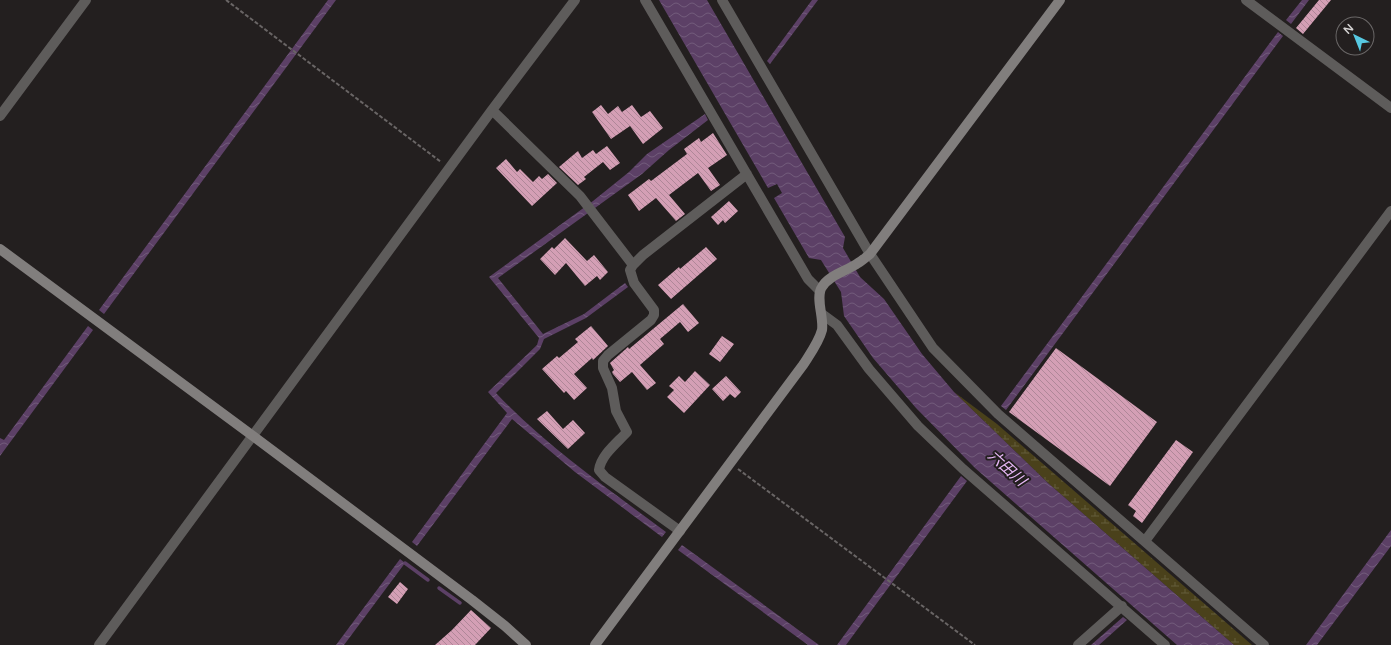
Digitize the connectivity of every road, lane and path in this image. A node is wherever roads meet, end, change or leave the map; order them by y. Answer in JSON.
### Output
{"nodes":[{"id":1,"x":86,"y":0,"type":"edge"},
{"id":2,"x":226,"y":0,"type":"edge"},
{"id":3,"x":575,"y":0,"type":"edge"},
{"id":4,"x":646,"y":0,"type":"edge"},
{"id":5,"x":722,"y":0,"type":"edge"},
{"id":6,"x":1060,"y":0,"type":"edge"},
{"id":7,"x":1246,"y":0,"type":"edge"},
{"id":8,"x":1391,"y":108,"type":"edge"},
{"id":9,"x":492,"y":110,"type":"junction"},
{"id":10,"x":0,"y":116,"type":"edge"},
{"id":11,"x":450,"y":168,"type":"junction"},
{"id":12,"x":748,"y":174,"type":"junction"},
{"id":13,"x":1391,"y":211,"type":"edge"},
{"id":14,"x":0,"y":249,"type":"edge"},
{"id":15,"x":870,"y":254,"type":"junction"},
{"id":16,"x":633,"y":265,"type":"junction"},
{"id":17,"x":820,"y":291,"type":"junction"},
{"id":18,"x":822,"y":314,"type":"junction"},
{"id":19,"x":254,"y":436,"type":"junction"},
{"id":20,"x":730,"y":463,"type":"junction"},
{"id":21,"x":680,"y":531,"type":"junction"},
{"id":22,"x":1145,"y":541,"type":"junction"},
{"id":23,"x":1122,"y":606,"type":"junction"},
{"id":24,"x":99,"y":645,"type":"edge"},
{"id":25,"x":526,"y":645,"type":"edge"},
{"id":26,"x":594,"y":645,"type":"edge"},
{"id":27,"x":975,"y":645,"type":"edge"},
{"id":28,"x":1078,"y":645,"type":"edge"},
{"id":29,"x":1165,"y":645,"type":"edge"},
{"id":30,"x":1264,"y":645,"type":"edge"}],
"edges":[{"from":1,"to":10,"type":"street"},
{"from":2,"to":11,"type":"path"},
{"from":3,"to":9,"type":"street"},
{"from":4,"to":12,"type":"street"},
{"from":5,"to":15,"type":"street"},
{"from":6,"to":15,"type":"street"},
{"from":7,"to":8,"type":"street"},
{"from":9,"to":11,"type":"street"},
{"from":9,"to":16,"type":"street"},
{"from":11,"to":19,"type":"street"},
{"from":12,"to":16,"type":"street"},
{"from":12,"to":17,"type":"street"},
{"from":13,"to":22,"type":"street"},
{"from":14,"to":19,"type":"street"},
{"from":15,"to":17,"type":"street"},
{"from":15,"to":22,"type":"street"},
{"from":16,"to":21,"type":"street"},
{"from":17,"to":18,"type":"street"},
{"from":18,"to":20,"type":"street"},
{"from":18,"to":23,"type":"street"},
{"from":19,"to":24,"type":"street"},
{"from":19,"to":25,"type":"street"},
{"from":20,"to":21,"type":"street"},
{"from":20,"to":27,"type":"path"},
{"from":21,"to":26,"type":"street"},
{"from":22,"to":30,"type":"street"},
{"from":23,"to":28,"type":"street"},
{"from":23,"to":29,"type":"street"}]}
